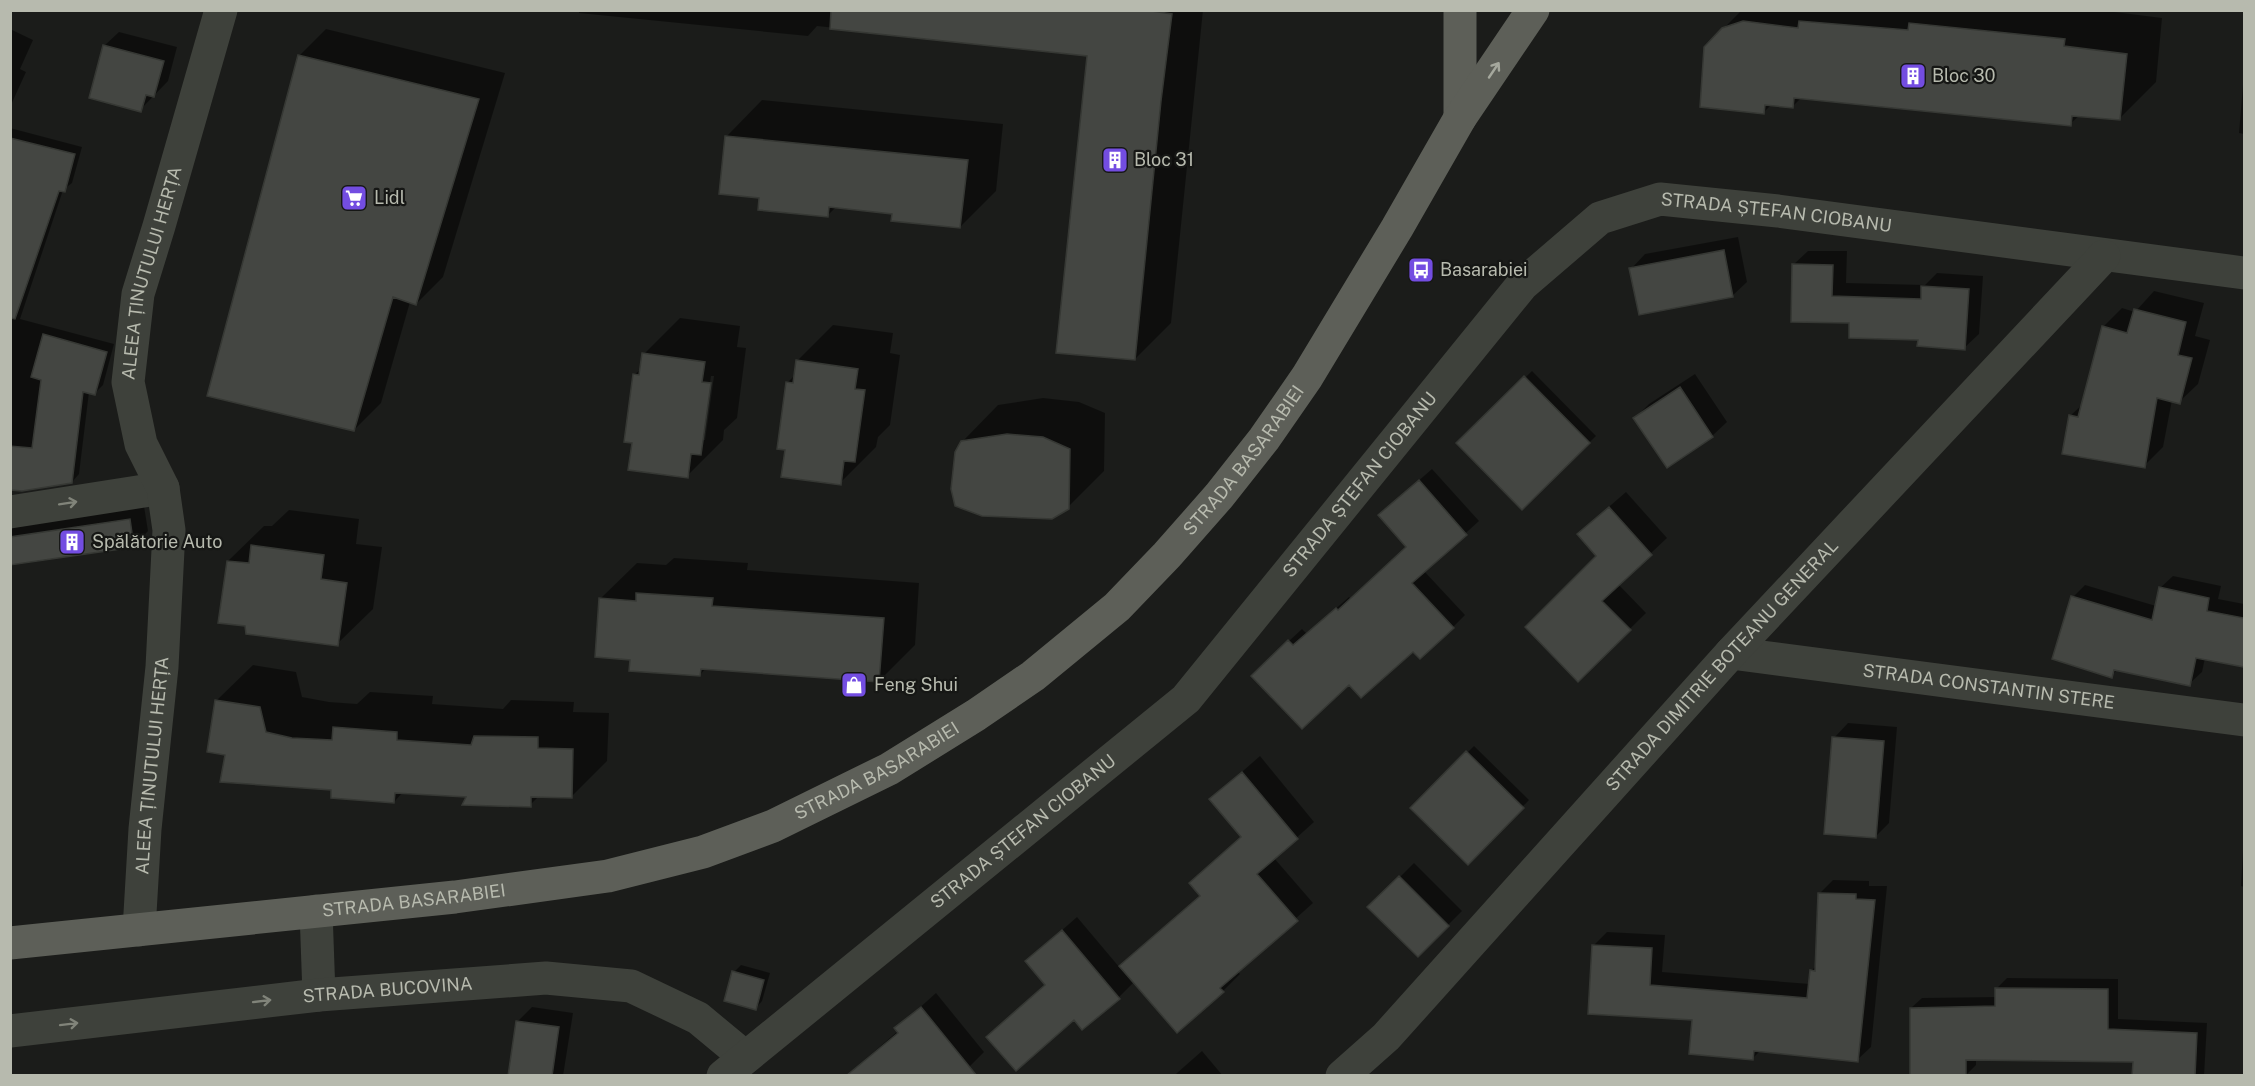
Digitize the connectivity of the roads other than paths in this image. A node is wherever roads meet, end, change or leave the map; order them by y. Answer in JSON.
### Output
{"nodes":[{"id":1,"x":221,"y":10,"type":"edge"},
{"id":2,"x":1460,"y":10,"type":"edge"},
{"id":3,"x":1533,"y":10,"type":"edge"},
{"id":4,"x":1460,"y":118,"type":"junction"},
{"id":5,"x":2104,"y":256,"type":"junction"},
{"id":6,"x":2244,"y":273,"type":"edge"},
{"id":7,"x":163,"y":488,"type":"junction"},
{"id":8,"x":10,"y":512,"type":"edge"},
{"id":9,"x":1731,"y":653,"type":"junction"},
{"id":10,"x":2244,"y":720,"type":"edge"},
{"id":11,"x":316,"y":911,"type":"junction"},
{"id":12,"x":139,"y":930,"type":"junction"},
{"id":13,"x":10,"y":943,"type":"edge"},
{"id":14,"x":319,"y":995,"type":"junction"},
{"id":15,"x":10,"y":1031,"type":"edge"},
{"id":16,"x":734,"y":1066,"type":"edge"},
{"id":17,"x":1341,"y":1076,"type":"edge"}],
"edges":[{"from":1,"to":7,"type":"street","name":"ALEEA ȚINUTULUI HERȚA"},
{"from":2,"to":4,"type":"main road","name":"STRADA BASARABIEI"},
{"from":4,"to":3,"type":"main road","name":"STRADA BASARABIEI","one_way":true},
{"from":4,"to":11,"type":"main road","name":"STRADA BASARABIEI"},
{"from":5,"to":6,"type":"street","name":"STRADA ȘTEFAN CIOBANU"},
{"from":5,"to":9,"type":"street","name":"STRADA DIMITRIE BOTEANU GENERAL"},
{"from":5,"to":16,"type":"street","name":"STRADA ȘTEFAN CIOBANU"},
{"from":8,"to":7,"type":"street","one_way":true},
{"from":7,"to":12,"type":"street","name":"ALEEA ȚINUTULUI HERȚA"},
{"from":9,"to":10,"type":"street","name":"STRADA CONSTANTIN STERE"},
{"from":9,"to":17,"type":"street","name":"STRADA DIMITRIE BOTEANU GENERAL"},
{"from":11,"to":12,"type":"main road","name":"STRADA BASARABIEI"},
{"from":11,"to":14,"type":"street"},
{"from":12,"to":13,"type":"main road","name":"STRADA BASARABIEI"},
{"from":15,"to":14,"type":"street","name":"STRADA BUCOVINA","one_way":true},
{"from":14,"to":16,"type":"street","name":"STRADA BUCOVINA"}]}
